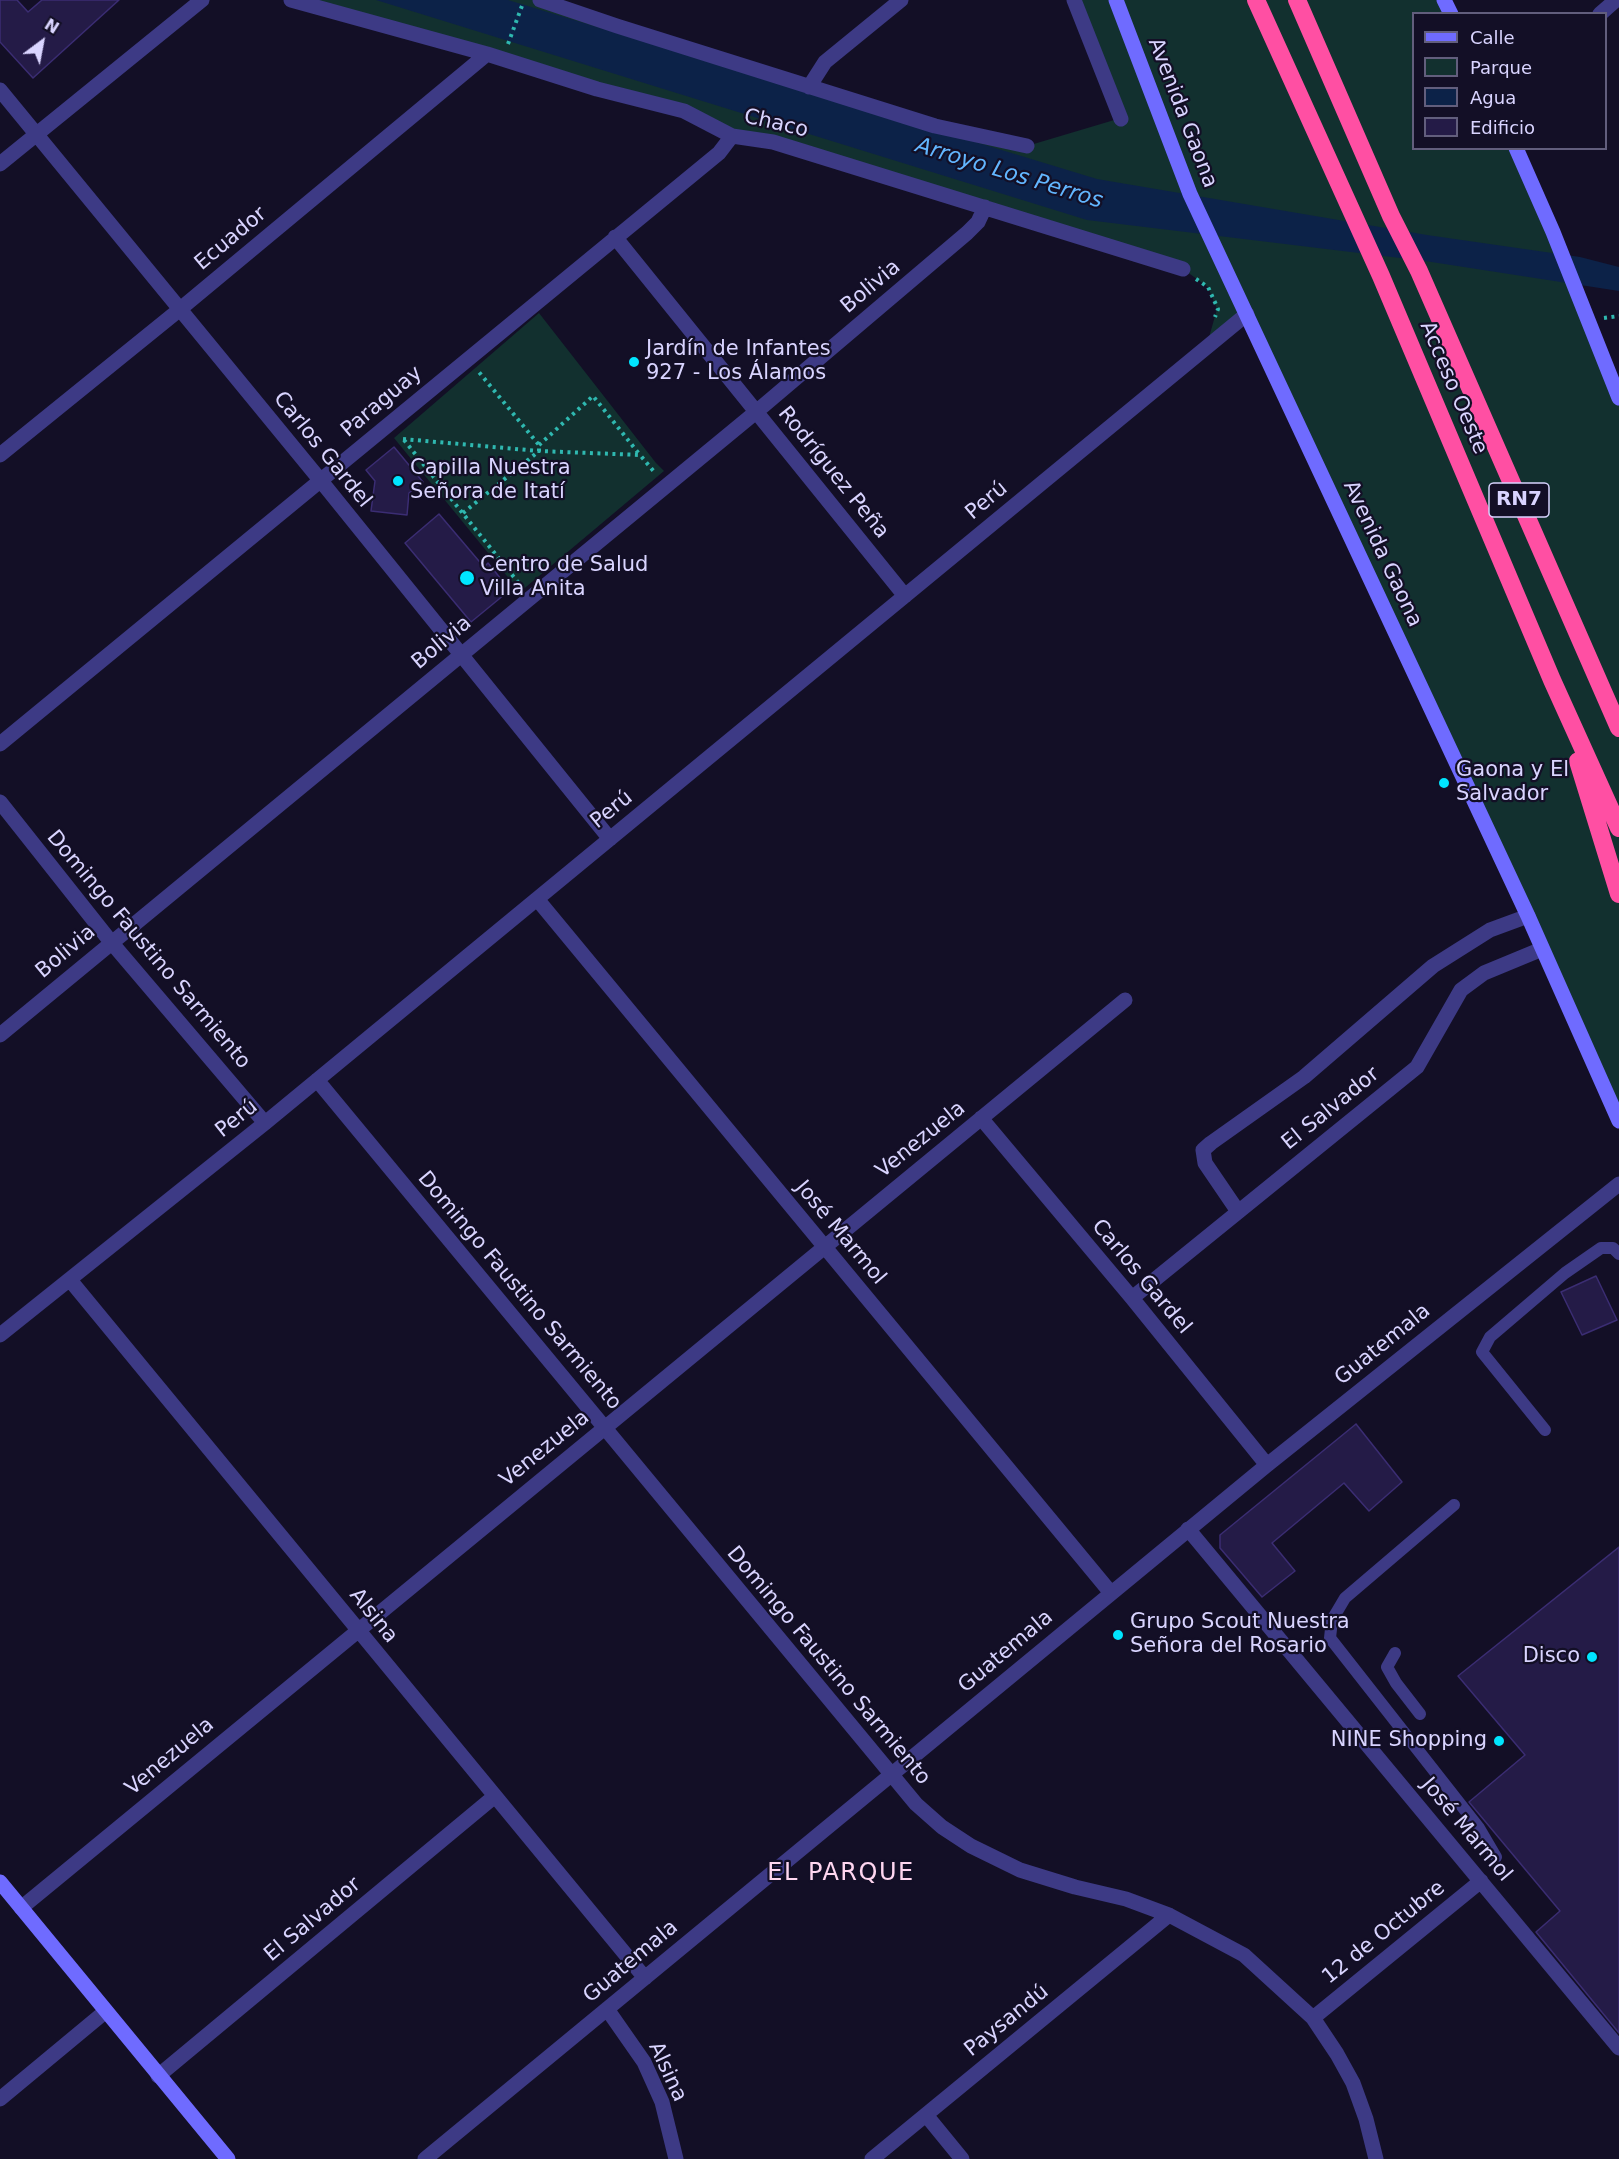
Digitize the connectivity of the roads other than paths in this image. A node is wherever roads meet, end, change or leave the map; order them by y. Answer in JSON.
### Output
{"nodes":[{"id":1,"x":202,"y":0,"type":"edge"},
{"id":2,"x":291,"y":0,"type":"edge"},
{"id":3,"x":540,"y":0,"type":"edge"},
{"id":4,"x":901,"y":0,"type":"edge"},
{"id":5,"x":1074,"y":0,"type":"edge"},
{"id":6,"x":1116,"y":0,"type":"edge"},
{"id":7,"x":1256,"y":0,"type":"edge"},
{"id":8,"x":1297,"y":0,"type":"edge"},
{"id":9,"x":1616,"y":0,"type":"edge"},
{"id":10,"x":559,"y":2,"type":"edge"},
{"id":11,"x":1601,"y":12,"type":"edge"},
{"id":12,"x":487,"y":54,"type":"junction"},
{"id":13,"x":809,"y":87,"type":"junction"},
{"id":14,"x":0,"y":90,"type":"edge"},
{"id":15,"x":1121,"y":119,"type":"dead end"},
{"id":16,"x":37,"y":133,"type":"junction"},
{"id":17,"x":732,"y":136,"type":"junction"},
{"id":18,"x":1027,"y":146,"type":"dead end"},
{"id":19,"x":1517,"y":150,"type":"edge"},
{"id":20,"x":0,"y":164,"type":"edge"},
{"id":21,"x":985,"y":207,"type":"junction"},
{"id":22,"x":615,"y":237,"type":"junction"},
{"id":23,"x":1184,"y":269,"type":"road end"},
{"id":24,"x":179,"y":310,"type":"junction"},
{"id":25,"x":1247,"y":314,"type":"junction"},
{"id":26,"x":1619,"y":398,"type":"edge"},
{"id":27,"x":756,"y":412,"type":"junction"},
{"id":28,"x":0,"y":454,"type":"edge"},
{"id":29,"x":321,"y":481,"type":"junction"},
{"id":30,"x":905,"y":596,"type":"junction"},
{"id":31,"x":461,"y":655,"type":"junction"},
{"id":32,"x":1552,"y":680,"type":"junction"},
{"id":33,"x":1619,"y":728,"type":"edge"},
{"id":34,"x":0,"y":744,"type":"edge"},
{"id":35,"x":0,"y":802,"type":"edge"},
{"id":36,"x":1619,"y":828,"type":"edge"},
{"id":37,"x":610,"y":839,"type":"junction"},
{"id":38,"x":1619,"y":894,"type":"edge"},
{"id":39,"x":537,"y":899,"type":"junction"},
{"id":40,"x":1528,"y":916,"type":"junction"},
{"id":41,"x":111,"y":942,"type":"junction"},
{"id":42,"x":1542,"y":950,"type":"junction"},
{"id":43,"x":1125,"y":1000,"type":"dead end"},
{"id":44,"x":0,"y":1035,"type":"edge"},
{"id":45,"x":317,"y":1080,"type":"junction"},
{"id":46,"x":981,"y":1118,"type":"junction"},
{"id":47,"x":1619,"y":1121,"type":"edge"},
{"id":48,"x":265,"y":1123,"type":"junction"},
{"id":49,"x":1619,"y":1184,"type":"edge"},
{"id":50,"x":1237,"y":1210,"type":"junction"},
{"id":51,"x":824,"y":1247,"type":"junction"},
{"id":52,"x":1619,"y":1254,"type":"edge"},
{"id":53,"x":70,"y":1280,"type":"junction"},
{"id":54,"x":1132,"y":1298,"type":"junction"},
{"id":55,"x":0,"y":1335,"type":"edge"},
{"id":56,"x":604,"y":1427,"type":"junction"},
{"id":57,"x":1545,"y":1430,"type":"dead end"},
{"id":58,"x":1267,"y":1465,"type":"junction"},
{"id":59,"x":1454,"y":1505,"type":"dead end"},
{"id":60,"x":1188,"y":1529,"type":"junction"},
{"id":61,"x":1111,"y":1593,"type":"junction"},
{"id":62,"x":357,"y":1630,"type":"junction"},
{"id":63,"x":1395,"y":1653,"type":"dead end"},
{"id":64,"x":1420,"y":1714,"type":"dead end"},
{"id":65,"x":891,"y":1775,"type":"junction"},
{"id":66,"x":495,"y":1796,"type":"junction"},
{"id":67,"x":1496,"y":1857,"type":"dead end"},
{"id":68,"x":1481,"y":1881,"type":"junction"},
{"id":69,"x":0,"y":1882,"type":"edge"},
{"id":70,"x":21,"y":1908,"type":"junction"},
{"id":71,"x":1169,"y":1915,"type":"junction"},
{"id":72,"x":645,"y":1978,"type":"junction"},
{"id":73,"x":607,"y":2009,"type":"junction"},
{"id":74,"x":106,"y":2011,"type":"junction"},
{"id":75,"x":1313,"y":2018,"type":"junction"},
{"id":76,"x":1619,"y":2048,"type":"edge"},
{"id":77,"x":158,"y":2076,"type":"junction"},
{"id":78,"x":0,"y":2099,"type":"edge"},
{"id":79,"x":926,"y":2115,"type":"junction"},
{"id":80,"x":228,"y":2159,"type":"edge"},
{"id":81,"x":425,"y":2159,"type":"edge"},
{"id":82,"x":676,"y":2159,"type":"edge"},
{"id":83,"x":872,"y":2159,"type":"edge"},
{"id":84,"x":962,"y":2159,"type":"edge"},
{"id":85,"x":1376,"y":2159,"type":"edge"}],
"edges":[{"from":1,"to":16,"type":"street"},
{"from":2,"to":12,"type":"street","name":"Chaco"},
{"from":3,"to":10,"type":"street","name":"Chaco"},
{"from":4,"to":13,"type":"street"},
{"from":5,"to":15,"type":"street"},
{"from":6,"to":25,"type":"street","name":"Avenida Gaona"},
{"from":7,"to":32,"type":"highway","name":"Acceso Oeste","number":"RN7"},
{"from":8,"to":33,"type":"highway","name":"Acceso Oeste","number":"RN7"},
{"from":9,"to":11,"type":"street"},
{"from":10,"to":13,"type":"street","name":"Chaco"},
{"from":12,"to":17,"type":"street","name":"Chaco"},
{"from":12,"to":24,"type":"street","name":"Ecuador"},
{"from":13,"to":18,"type":"street","name":"Chaco"},
{"from":14,"to":16,"type":"street","name":"Carlos Gardel"},
{"from":16,"to":20,"type":"street"},
{"from":16,"to":24,"type":"street","name":"Carlos Gardel"},
{"from":17,"to":21,"type":"street","name":"Chaco"},
{"from":17,"to":22,"type":"street","name":"Paraguay"},
{"from":19,"to":26,"type":"street"},
{"from":21,"to":23,"type":"street","name":"Chaco"},
{"from":21,"to":27,"type":"street","name":"Bolivia"},
{"from":22,"to":27,"type":"street","name":"Rodríguez Peña"},
{"from":22,"to":29,"type":"street","name":"Paraguay"},
{"from":24,"to":28,"type":"street","name":"Ecuador"},
{"from":24,"to":29,"type":"street","name":"Carlos Gardel"},
{"from":25,"to":30,"type":"street","name":"Perú"},
{"from":25,"to":40,"type":"street","name":"Avenida Gaona"},
{"from":27,"to":30,"type":"street","name":"Rodríguez Peña"},
{"from":27,"to":31,"type":"street","name":"Bolivia"},
{"from":29,"to":31,"type":"street","name":"Carlos Gardel"},
{"from":29,"to":34,"type":"street","name":"Paraguay"},
{"from":30,"to":37,"type":"street","name":"Perú"},
{"from":31,"to":37,"type":"street","name":"Carlos Gardel"},
{"from":31,"to":41,"type":"street","name":"Bolivia"},
{"from":32,"to":36,"type":"highway","name":"Acceso Oeste","number":"RN7"},
{"from":32,"to":38,"type":"highway"},
{"from":35,"to":41,"type":"street","name":"Domingo Faustino Sarmiento"},
{"from":37,"to":39,"type":"street","name":"Perú"},
{"from":39,"to":45,"type":"street","name":"Perú"},
{"from":39,"to":51,"type":"street","name":"José Marmol"},
{"from":40,"to":42,"type":"street","name":"Avenida Gaona"},
{"from":40,"to":50,"type":"street"},
{"from":41,"to":44,"type":"street","name":"Bolivia"},
{"from":41,"to":48,"type":"street","name":"Domingo Faustino Sarmiento"},
{"from":42,"to":47,"type":"street","name":"Avenida Gaona"},
{"from":42,"to":50,"type":"street","name":"El Salvador"},
{"from":43,"to":46,"type":"street","name":"Venezuela"},
{"from":45,"to":48,"type":"street","name":"Perú"},
{"from":45,"to":56,"type":"street","name":"Domingo Faustino Sarmiento"},
{"from":46,"to":51,"type":"street","name":"Venezuela"},
{"from":46,"to":54,"type":"street","name":"Carlos Gardel"},
{"from":48,"to":53,"type":"street","name":"Perú"},
{"from":49,"to":58,"type":"street","name":"Guatemala"},
{"from":50,"to":54,"type":"street","name":"El Salvador"},
{"from":51,"to":56,"type":"street","name":"Venezuela"},
{"from":51,"to":61,"type":"street","name":"José Marmol"},
{"from":52,"to":57,"type":"lane"},
{"from":53,"to":55,"type":"street","name":"Perú"},
{"from":53,"to":62,"type":"street","name":"Alsina"},
{"from":54,"to":58,"type":"street","name":"Carlos Gardel"},
{"from":56,"to":62,"type":"street","name":"Venezuela"},
{"from":56,"to":65,"type":"street","name":"Domingo Faustino Sarmiento"},
{"from":58,"to":60,"type":"street","name":"Guatemala"},
{"from":59,"to":67,"type":"lane"},
{"from":60,"to":61,"type":"street","name":"Guatemala"},
{"from":60,"to":68,"type":"street","name":"José Marmol"},
{"from":61,"to":65,"type":"street","name":"Guatemala"},
{"from":62,"to":66,"type":"street","name":"Alsina"},
{"from":62,"to":70,"type":"street","name":"Venezuela"},
{"from":63,"to":64,"type":"lane"},
{"from":65,"to":71,"type":"street","name":"Domingo Faustino Sarmiento"},
{"from":65,"to":72,"type":"street","name":"Guatemala"},
{"from":66,"to":72,"type":"street","name":"Alsina"},
{"from":66,"to":77,"type":"street","name":"El Salvador"},
{"from":68,"to":75,"type":"street","name":"12 de Octubre"},
{"from":68,"to":76,"type":"street","name":"José Marmol"},
{"from":69,"to":70,"type":"street"},
{"from":70,"to":74,"type":"street"},
{"from":71,"to":75,"type":"street","name":"Domingo Faustino Sarmiento"},
{"from":71,"to":79,"type":"street","name":"Paysandú"},
{"from":72,"to":73,"type":"street","name":"Guatemala"},
{"from":73,"to":81,"type":"street","name":"Guatemala"},
{"from":73,"to":82,"type":"street","name":"Alsina"},
{"from":74,"to":77,"type":"street"},
{"from":74,"to":78,"type":"street"},
{"from":75,"to":85,"type":"street","name":"Domingo Faustino Sarmiento"},
{"from":77,"to":80,"type":"street"},
{"from":79,"to":83,"type":"street","name":"Paysandú"},
{"from":79,"to":84,"type":"street"}]}
